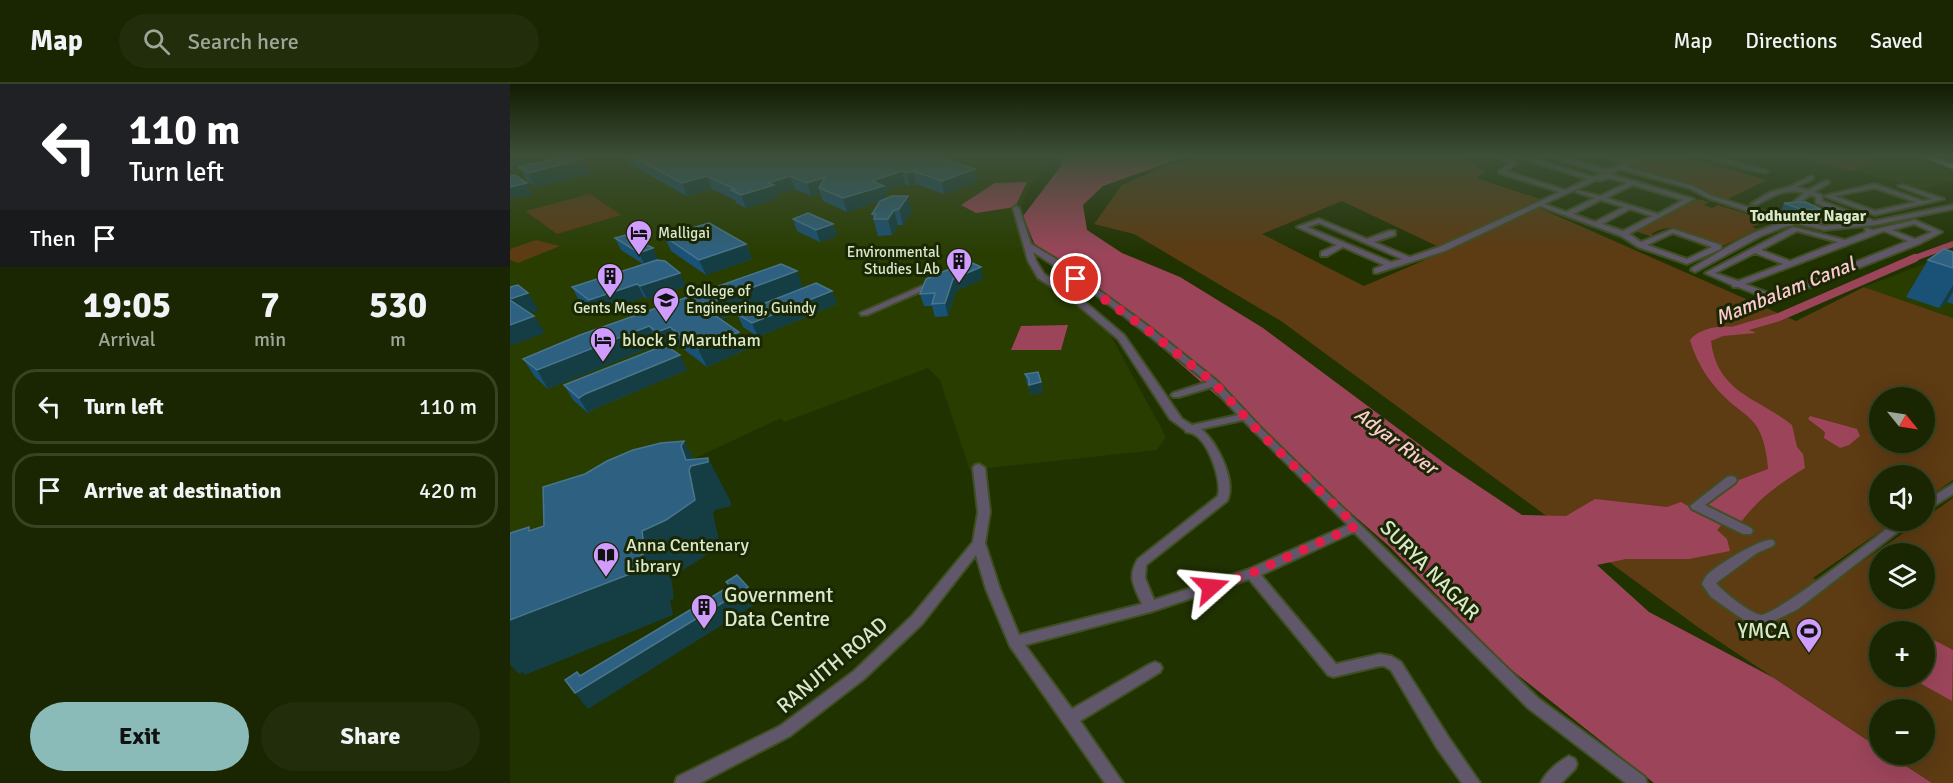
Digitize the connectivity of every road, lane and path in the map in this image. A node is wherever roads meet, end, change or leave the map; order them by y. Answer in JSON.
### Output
{"nodes":[{"id":1,"x":1555,"y":189,"type":"edge"},
{"id":2,"x":1573,"y":189,"type":"edge"},
{"id":3,"x":1583,"y":189,"type":"edge"},
{"id":4,"x":1620,"y":189,"type":"edge"},
{"id":5,"x":1651,"y":189,"type":"edge"},
{"id":6,"x":1693,"y":189,"type":"edge"},
{"id":7,"x":1780,"y":189,"type":"edge"},
{"id":8,"x":1798,"y":189,"type":"edge"},
{"id":9,"x":1815,"y":189,"type":"edge"},
{"id":10,"x":1862,"y":189,"type":"edge"},
{"id":11,"x":1883,"y":189,"type":"edge"},
{"id":12,"x":1909,"y":189,"type":"edge"},
{"id":13,"x":1578,"y":191,"type":"junction"},
{"id":14,"x":1566,"y":192,"type":"junction"},
{"id":15,"x":1809,"y":192,"type":"junction"},
{"id":16,"x":1705,"y":197,"type":"junction"},
{"id":17,"x":1600,"y":198,"type":"junction"},
{"id":18,"x":1941,"y":199,"type":"junction"},
{"id":19,"x":1689,"y":200,"type":"junction"},
{"id":20,"x":1921,"y":202,"type":"junction"},
{"id":21,"x":1754,"y":204,"type":"dead end"},
{"id":22,"x":1794,"y":204,"type":"edge"},
{"id":23,"x":1630,"y":207,"type":"junction"},
{"id":24,"x":1953,"y":207,"type":"edge"},
{"id":25,"x":1016,"y":208,"type":"dead end"},
{"id":26,"x":1923,"y":213,"type":"junction"},
{"id":27,"x":1567,"y":214,"type":"junction"},
{"id":28,"x":1658,"y":216,"type":"junction"},
{"id":29,"x":1854,"y":216,"type":"junction"},
{"id":30,"x":1933,"y":216,"type":"junction"},
{"id":31,"x":1786,"y":223,"type":"junction"},
{"id":32,"x":1796,"y":223,"type":"junction"},
{"id":33,"x":1874,"y":223,"type":"junction"},
{"id":34,"x":1596,"y":224,"type":"junction"},
{"id":35,"x":1857,"y":225,"type":"junction"},
{"id":36,"x":1883,"y":227,"type":"junction"},
{"id":37,"x":1869,"y":231,"type":"junction"},
{"id":38,"x":1374,"y":232,"type":"dead end"},
{"id":39,"x":1392,"y":233,"type":"dead end"},
{"id":40,"x":1624,"y":234,"type":"junction"},
{"id":41,"x":1360,"y":238,"type":"junction"},
{"id":42,"x":1368,"y":242,"type":"junction"},
{"id":43,"x":1845,"y":242,"type":"junction"},
{"id":44,"x":1916,"y":242,"type":"junction"},
{"id":45,"x":1342,"y":244,"type":"junction"},
{"id":46,"x":1027,"y":245,"type":"junction"},
{"id":47,"x":1641,"y":245,"type":"junction"},
{"id":48,"x":1755,"y":250,"type":"junction"},
{"id":49,"x":1324,"y":254,"type":"dead end"},
{"id":50,"x":1411,"y":260,"type":"junction"},
{"id":51,"x":1790,"y":264,"type":"junction"},
{"id":52,"x":1391,"y":265,"type":"junction"},
{"id":53,"x":1695,"y":270,"type":"dead end"},
{"id":54,"x":1377,"y":271,"type":"dead end"},
{"id":55,"x":940,"y":282,"type":"edge"},
{"id":56,"x":1736,"y":285,"type":"junction"},
{"id":57,"x":864,"y":313,"type":"dead end"},
{"id":58,"x":1214,"y":383,"type":"junction"},
{"id":59,"x":1176,"y":395,"type":"dead end"},
{"id":60,"x":1244,"y":417,"type":"junction"},
{"id":61,"x":1190,"y":430,"type":"junction"},
{"id":62,"x":979,"y":468,"type":"dead end"},
{"id":63,"x":1731,"y":480,"type":"dead end"},
{"id":64,"x":1953,"y":488,"type":"edge"},
{"id":65,"x":1935,"y":500,"type":"edge"},
{"id":66,"x":1356,"y":526,"type":"junction"},
{"id":67,"x":1747,"y":531,"type":"dead end"},
{"id":68,"x":1892,"y":531,"type":"edge"},
{"id":69,"x":979,"y":543,"type":"junction"},
{"id":70,"x":1769,"y":543,"type":"dead end"},
{"id":71,"x":1252,"y":573,"type":"junction"},
{"id":72,"x":1150,"y":607,"type":"junction"},
{"id":73,"x":1015,"y":642,"type":"junction"},
{"id":74,"x":1155,"y":668,"type":"dead end"},
{"id":75,"x":1070,"y":719,"type":"junction"},
{"id":76,"x":1569,"y":764,"type":"dead end"},
{"id":77,"x":683,"y":783,"type":"edge"},
{"id":78,"x":1115,"y":783,"type":"edge"},
{"id":79,"x":1472,"y":783,"type":"edge"},
{"id":80,"x":1550,"y":783,"type":"edge"},
{"id":81,"x":1639,"y":783,"type":"edge"}],
"edges":[{"from":1,"to":14,"type":"street"},
{"from":2,"to":14,"type":"street"},
{"from":3,"to":13,"type":"street"},
{"from":4,"to":17,"type":"street"},
{"from":5,"to":19,"type":"street"},
{"from":6,"to":16,"type":"street"},
{"from":7,"to":21,"type":"street"},
{"from":8,"to":15,"type":"street"},
{"from":9,"to":15,"type":"street"},
{"from":10,"to":20,"type":"street"},
{"from":11,"to":20,"type":"street"},
{"from":12,"to":18,"type":"street"},
{"from":13,"to":17,"type":"street"},
{"from":13,"to":27,"type":"street"},
{"from":14,"to":50,"type":"street"},
{"from":15,"to":22,"type":"street"},
{"from":15,"to":29,"type":"street"},
{"from":16,"to":19,"type":"street"},
{"from":16,"to":31,"type":"street"},
{"from":16,"to":32,"type":"street"},
{"from":17,"to":23,"type":"street"},
{"from":17,"to":27,"type":"street"},
{"from":18,"to":20,"type":"street"},
{"from":18,"to":24,"type":"street"},
{"from":19,"to":28,"type":"street"},
{"from":23,"to":28,"type":"street"},
{"from":23,"to":34,"type":"street"},
{"from":24,"to":26,"type":"street"},
{"from":24,"to":30,"type":"street"},
{"from":25,"to":46,"type":"street"},
{"from":26,"to":30,"type":"street"},
{"from":26,"to":33,"type":"street"},
{"from":27,"to":34,"type":"street"},
{"from":28,"to":40,"type":"street"},
{"from":29,"to":32,"type":"street"},
{"from":29,"to":33,"type":"street"},
{"from":30,"to":36,"type":"street"},
{"from":31,"to":32,"type":"street"},
{"from":31,"to":37,"type":"street"},
{"from":31,"to":53,"type":"street"},
{"from":32,"to":35,"type":"street"},
{"from":33,"to":35,"type":"street"},
{"from":33,"to":36,"type":"street"},
{"from":34,"to":40,"type":"street"},
{"from":35,"to":37,"type":"street"},
{"from":36,"to":37,"type":"street"},
{"from":36,"to":44,"type":"street"},
{"from":36,"to":44,"type":"street"},
{"from":37,"to":43,"type":"street"},
{"from":38,"to":41,"type":"street"},
{"from":39,"to":42,"type":"street"},
{"from":40,"to":47,"type":"street"},
{"from":41,"to":42,"type":"street"},
{"from":41,"to":45,"type":"street"},
{"from":42,"to":50,"type":"street"},
{"from":43,"to":48,"type":"street"},
{"from":43,"to":51,"type":"street"},
{"from":44,"to":56,"type":"street"},
{"from":45,"to":49,"type":"street"},
{"from":45,"to":52,"type":"street"},
{"from":46,"to":58,"type":"street"},
{"from":46,"to":61,"type":"street"},
{"from":47,"to":47,"type":"street"},
{"from":48,"to":51,"type":"street"},
{"from":48,"to":56,"type":"street"},
{"from":50,"to":52,"type":"street"},
{"from":51,"to":56,"type":"street"},
{"from":52,"to":54,"type":"street"},
{"from":55,"to":57,"type":"street"},
{"from":58,"to":59,"type":"street"},
{"from":58,"to":60,"type":"street"},
{"from":60,"to":61,"type":"street"},
{"from":60,"to":66,"type":"street"},
{"from":61,"to":72,"type":"street"},
{"from":62,"to":69,"type":"street"},
{"from":63,"to":67,"type":"street"},
{"from":64,"to":65,"type":"street"},
{"from":66,"to":71,"type":"street","name":"SURYA NAGAR"},
{"from":66,"to":81,"type":"street","name":"SURYA NAGAR"},
{"from":68,"to":70,"type":"street"},
{"from":69,"to":73,"type":"street"},
{"from":69,"to":77,"type":"street","name":"RANJITH ROAD"},
{"from":71,"to":72,"type":"street","name":"SURYA NAGAR"},
{"from":71,"to":79,"type":"street"},
{"from":72,"to":73,"type":"street","name":"SURYA NAGAR"},
{"from":73,"to":75,"type":"street"},
{"from":74,"to":75,"type":"street"},
{"from":75,"to":78,"type":"street"},
{"from":76,"to":80,"type":"street"}]}
